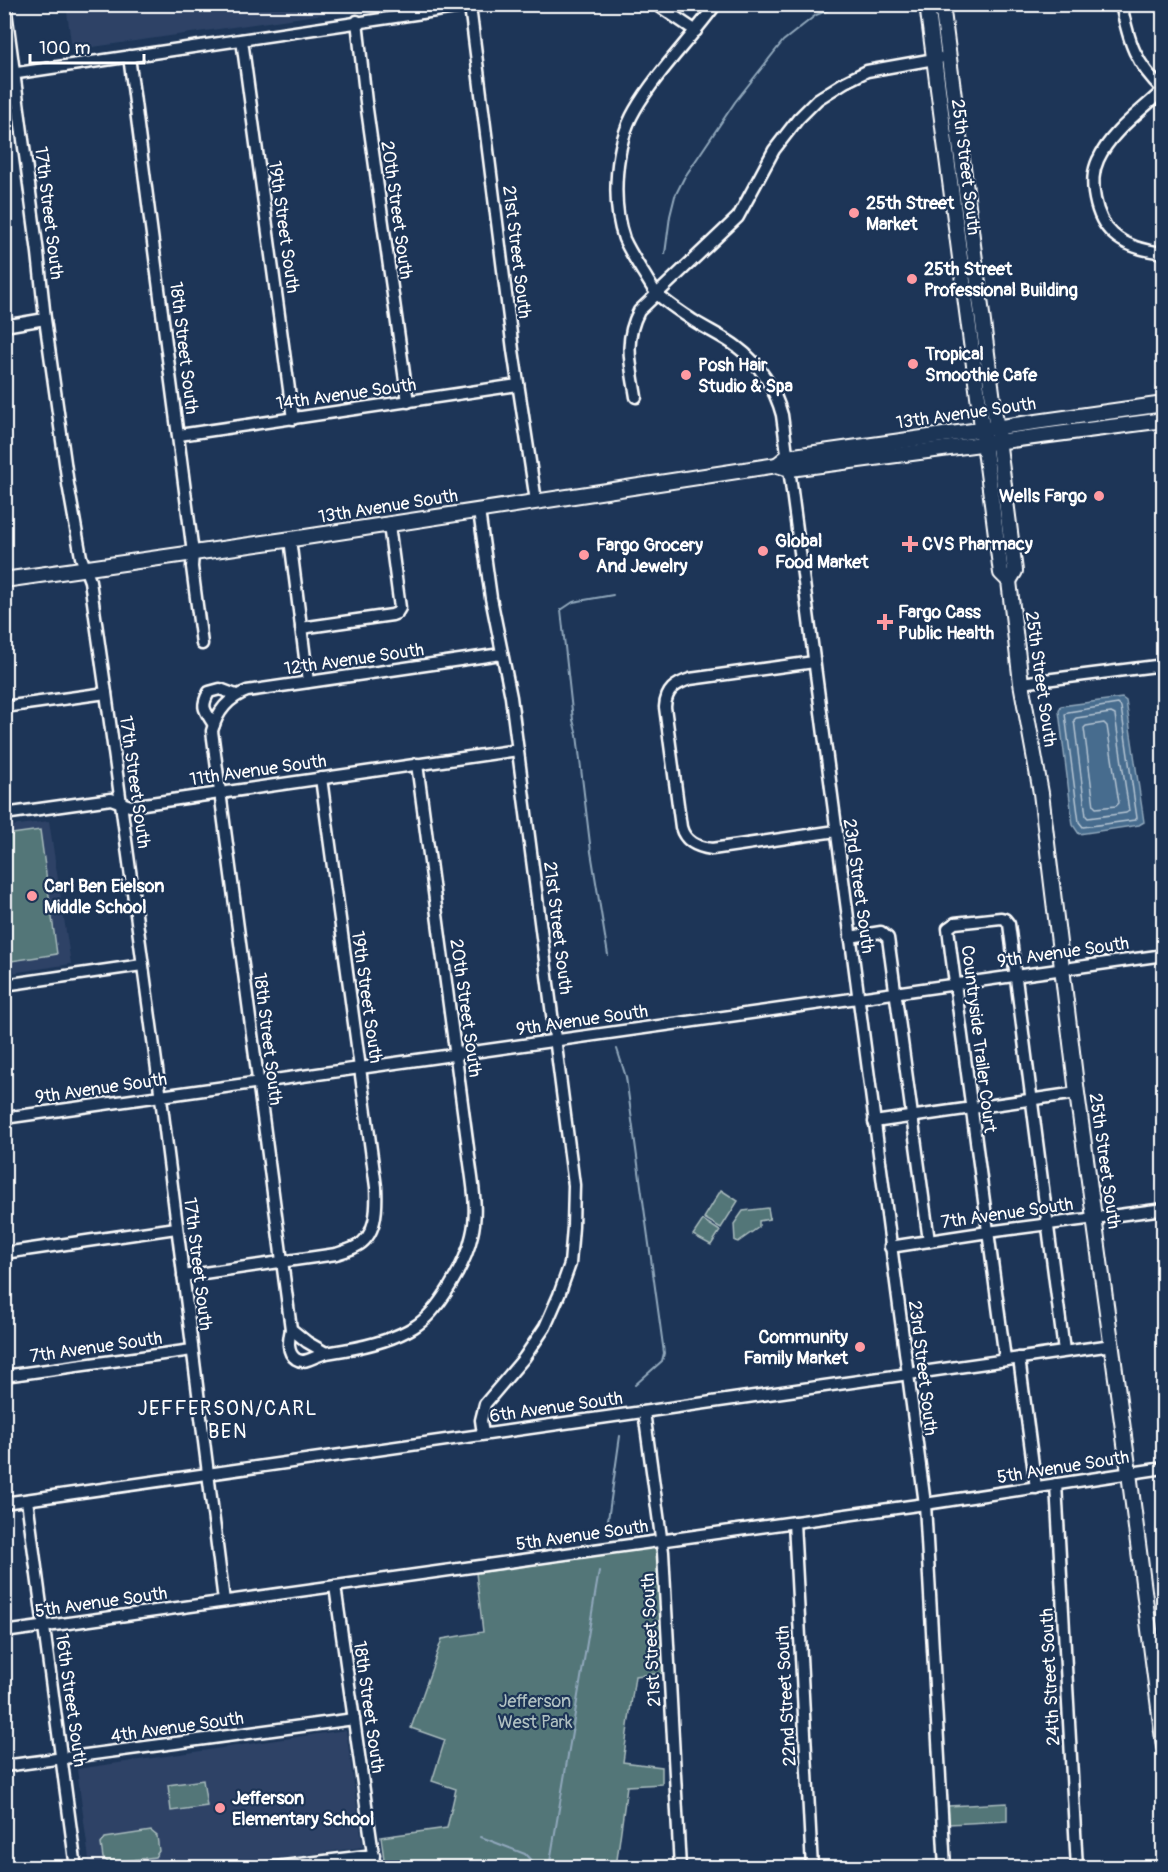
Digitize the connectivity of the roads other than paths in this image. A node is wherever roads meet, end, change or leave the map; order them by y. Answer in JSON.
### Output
{"nodes":[{"id":1,"x":5,"y":4,"type":"edge"},
{"id":2,"x":656,"y":4,"type":"edge"},
{"id":3,"x":716,"y":4,"type":"edge"},
{"id":4,"x":927,"y":4,"type":"edge"},
{"id":5,"x":942,"y":4,"type":"edge"},
{"id":6,"x":1121,"y":4,"type":"edge"},
{"id":7,"x":474,"y":5,"type":"edge"},
{"id":8,"x":357,"y":21,"type":"junction"},
{"id":9,"x":696,"y":31,"type":"junction"},
{"id":10,"x":242,"y":40,"type":"junction"},
{"id":11,"x":129,"y":56,"type":"junction"},
{"id":12,"x":949,"y":57,"type":"junction"},
{"id":13,"x":934,"y":59,"type":"junction"},
{"id":14,"x":10,"y":74,"type":"edge"},
{"id":15,"x":1163,"y":90,"type":"edge"},
{"id":16,"x":1164,"y":253,"type":"edge"},
{"id":17,"x":657,"y":294,"type":"junction"},
{"id":18,"x":45,"y":319,"type":"junction"},
{"id":19,"x":4,"y":326,"type":"edge"},
{"id":20,"x":518,"y":386,"type":"junction"},
{"id":21,"x":636,"y":397,"type":"dead end"},
{"id":22,"x":408,"y":402,"type":"junction"},
{"id":23,"x":1164,"y":404,"type":"edge"},
{"id":24,"x":293,"y":419,"type":"junction"},
{"id":25,"x":1164,"y":420,"type":"edge"},
{"id":26,"x":989,"y":428,"type":"junction"},
{"id":27,"x":179,"y":435,"type":"junction"},
{"id":28,"x":998,"y":442,"type":"junction"},
{"id":29,"x":984,"y":444,"type":"junction"},
{"id":30,"x":785,"y":464,"type":"junction"},
{"id":31,"x":536,"y":501,"type":"junction"},
{"id":32,"x":479,"y":511,"type":"junction"},
{"id":33,"x":389,"y":525,"type":"junction"},
{"id":34,"x":290,"y":539,"type":"junction"},
{"id":35,"x":193,"y":553,"type":"junction"},
{"id":36,"x":85,"y":568,"type":"junction"},
{"id":37,"x":4,"y":580,"type":"edge"},
{"id":38,"x":1009,"y":581,"type":"junction"},
{"id":39,"x":301,"y":628,"type":"junction"},
{"id":40,"x":202,"y":644,"type":"dead end"},
{"id":41,"x":501,"y":654,"type":"junction"},
{"id":42,"x":809,"y":662,"type":"junction"},
{"id":43,"x":1164,"y":665,"type":"edge"},
{"id":44,"x":308,"y":682,"type":"junction"},
{"id":45,"x":1021,"y":683,"type":"junction"},
{"id":46,"x":106,"y":693,"type":"junction"},
{"id":47,"x":236,"y":695,"type":"junction"},
{"id":48,"x":4,"y":707,"type":"edge"},
{"id":49,"x":214,"y":725,"type":"junction"},
{"id":50,"x":518,"y":750,"type":"junction"},
{"id":51,"x":417,"y":764,"type":"junction"},
{"id":52,"x":321,"y":778,"type":"junction"},
{"id":53,"x":220,"y":793,"type":"junction"},
{"id":54,"x":121,"y":802,"type":"junction"},
{"id":55,"x":4,"y":814,"type":"edge"},
{"id":56,"x":836,"y":831,"type":"junction"},
{"id":57,"x":850,"y":937,"type":"junction"},
{"id":58,"x":1164,"y":955,"type":"edge"},
{"id":59,"x":142,"y":965,"type":"junction"},
{"id":60,"x":1062,"y":968,"type":"junction"},
{"id":61,"x":1015,"y":975,"type":"junction"},
{"id":62,"x":955,"y":984,"type":"junction"},
{"id":63,"x":4,"y":985,"type":"edge"},
{"id":64,"x":896,"y":993,"type":"junction"},
{"id":65,"x":857,"y":998,"type":"junction"},
{"id":66,"x":556,"y":1040,"type":"junction"},
{"id":67,"x":455,"y":1055,"type":"junction"},
{"id":68,"x":360,"y":1069,"type":"junction"},
{"id":69,"x":258,"y":1083,"type":"junction"},
{"id":70,"x":1077,"y":1092,"type":"junction"},
{"id":71,"x":160,"y":1097,"type":"junction"},
{"id":72,"x":1032,"y":1099,"type":"junction"},
{"id":73,"x":971,"y":1108,"type":"junction"},
{"id":74,"x":912,"y":1116,"type":"junction"},
{"id":75,"x":4,"y":1118,"type":"edge"},
{"id":76,"x":874,"y":1122,"type":"junction"},
{"id":77,"x":1164,"y":1209,"type":"edge"},
{"id":78,"x":1094,"y":1218,"type":"junction"},
{"id":79,"x":1048,"y":1224,"type":"junction"},
{"id":80,"x":176,"y":1228,"type":"junction"},
{"id":81,"x":988,"y":1232,"type":"junction"},
{"id":82,"x":929,"y":1241,"type":"junction"},
{"id":83,"x":890,"y":1246,"type":"junction"},
{"id":84,"x":4,"y":1254,"type":"edge"},
{"id":85,"x":281,"y":1263,"type":"junction"},
{"id":86,"x":183,"y":1276,"type":"junction"},
{"id":87,"x":291,"y":1329,"type":"junction"},
{"id":88,"x":1112,"y":1345,"type":"junction"},
{"id":89,"x":192,"y":1350,"type":"junction"},
{"id":90,"x":1064,"y":1351,"type":"junction"},
{"id":91,"x":326,"y":1353,"type":"junction"},
{"id":92,"x":1019,"y":1358,"type":"junction"},
{"id":93,"x":1005,"y":1359,"type":"junction"},
{"id":94,"x":907,"y":1374,"type":"junction"},
{"id":95,"x":4,"y":1376,"type":"edge"},
{"id":96,"x":644,"y":1412,"type":"junction"},
{"id":97,"x":483,"y":1434,"type":"junction"},
{"id":98,"x":1164,"y":1468,"type":"edge"},
{"id":99,"x":208,"y":1473,"type":"junction"},
{"id":100,"x":1129,"y":1473,"type":"junction"},
{"id":101,"x":1056,"y":1484,"type":"junction"},
{"id":102,"x":1036,"y":1488,"type":"junction"},
{"id":103,"x":27,"y":1500,"type":"junction"},
{"id":104,"x":4,"y":1503,"type":"edge"},
{"id":105,"x":925,"y":1504,"type":"junction"},
{"id":106,"x":794,"y":1522,"type":"junction"},
{"id":107,"x":661,"y":1541,"type":"junction"},
{"id":108,"x":335,"y":1586,"type":"junction"},
{"id":109,"x":224,"y":1601,"type":"junction"},
{"id":110,"x":44,"y":1627,"type":"junction"},
{"id":111,"x":4,"y":1632,"type":"edge"},
{"id":112,"x":354,"y":1719,"type":"junction"},
{"id":113,"x":1164,"y":1747,"type":"edge"},
{"id":114,"x":62,"y":1759,"type":"junction"},
{"id":115,"x":4,"y":1766,"type":"edge"},
{"id":116,"x":374,"y":1855,"type":"junction"},
{"id":117,"x":76,"y":1868,"type":"edge"},
{"id":118,"x":267,"y":1868,"type":"edge"},
{"id":119,"x":375,"y":1868,"type":"edge"},
{"id":120,"x":680,"y":1868,"type":"edge"},
{"id":121,"x":812,"y":1868,"type":"edge"},
{"id":122,"x":945,"y":1868,"type":"edge"},
{"id":123,"x":1077,"y":1868,"type":"edge"}],
"edges":[{"from":1,"to":14,"type":"street","name":"17th Street South"},
{"from":2,"to":9,"type":"street"},
{"from":3,"to":9,"type":"street","name":"23rd Street South"},
{"from":4,"to":13,"type":"main road","name":"25th Street South"},
{"from":5,"to":12,"type":"main road","name":"25th Street South"},
{"from":6,"to":15,"type":"street"},
{"from":7,"to":8,"type":"street"},
{"from":7,"to":20,"type":"street","name":"21st Street South"},
{"from":8,"to":10,"type":"street"},
{"from":8,"to":22,"type":"street","name":"20th Street South"},
{"from":9,"to":17,"type":"street","name":"23rd Street South"},
{"from":10,"to":11,"type":"street"},
{"from":10,"to":24,"type":"street","name":"19th Street South"},
{"from":11,"to":14,"type":"street"},
{"from":11,"to":27,"type":"street","name":"18th Street South"},
{"from":12,"to":13,"type":"street"},
{"from":12,"to":26,"type":"main road","name":"25th Street South"},
{"from":13,"to":17,"type":"street"},
{"from":13,"to":26,"type":"main road","name":"25th Street South"},
{"from":14,"to":18,"type":"street","name":"17th Street South"},
{"from":15,"to":16,"type":"street"},
{"from":17,"to":21,"type":"street"},
{"from":17,"to":30,"type":"street","name":"23rd Street South"},
{"from":18,"to":19,"type":"street"},
{"from":18,"to":36,"type":"street","name":"17th Street South"},
{"from":20,"to":22,"type":"street","name":"14th Avenue South"},
{"from":20,"to":31,"type":"street","name":"21st Street South"},
{"from":22,"to":24,"type":"street","name":"14th Avenue South"},
{"from":23,"to":26,"type":"main road","name":"13th Avenue South"},
{"from":24,"to":27,"type":"street","name":"14th Avenue South"},
{"from":25,"to":28,"type":"main road","name":"13th Avenue South"},
{"from":26,"to":28,"type":"main road","name":"25th Street South"},
{"from":26,"to":29,"type":"main road","name":"25th Street South"},
{"from":26,"to":30,"type":"main road","name":"13th Avenue South"},
{"from":27,"to":35,"type":"street","name":"18th Street South"},
{"from":28,"to":29,"type":"main road","name":"13th Avenue South"},
{"from":28,"to":38,"type":"main road","name":"25th Street South"},
{"from":29,"to":30,"type":"main road","name":"13th Avenue South"},
{"from":29,"to":38,"type":"main road","name":"25th Street South"},
{"from":30,"to":31,"type":"main road","name":"13th Avenue South"},
{"from":30,"to":42,"type":"street","name":"23rd Street South"},
{"from":31,"to":32,"type":"main road","name":"13th Avenue South"},
{"from":32,"to":33,"type":"main road","name":"13th Avenue South"},
{"from":32,"to":41,"type":"street","name":"21st Street South"},
{"from":33,"to":34,"type":"main road","name":"13th Avenue South"},
{"from":33,"to":39,"type":"street"},
{"from":34,"to":35,"type":"main road","name":"13th Avenue South"},
{"from":34,"to":39,"type":"street"},
{"from":35,"to":36,"type":"main road","name":"13th Avenue South"},
{"from":35,"to":40,"type":"street","name":"18th Street South"},
{"from":36,"to":37,"type":"main road","name":"13th Avenue South"},
{"from":36,"to":46,"type":"street","name":"17th Street South"},
{"from":38,"to":45,"type":"main road","name":"25th Street South"},
{"from":39,"to":44,"type":"street"},
{"from":41,"to":44,"type":"street","name":"12th Avenue South"},
{"from":41,"to":50,"type":"street","name":"21st Street South"},
{"from":42,"to":56,"type":"street","name":"23rd Street South"},
{"from":42,"to":56,"type":"street"},
{"from":43,"to":45,"type":"street"},
{"from":44,"to":47,"type":"street","name":"12th Avenue South"},
{"from":45,"to":60,"type":"main road","name":"25th Street South"},
{"from":46,"to":48,"type":"street"},
{"from":46,"to":54,"type":"street","name":"17th Street South"},
{"from":47,"to":49,"type":"street","name":"18th Street South"},
{"from":47,"to":49,"type":"street","name":"12th Avenue South"},
{"from":49,"to":53,"type":"street","name":"18th Street South"},
{"from":50,"to":51,"type":"street","name":"11th Avenue South"},
{"from":50,"to":66,"type":"street","name":"21st Street South"},
{"from":51,"to":52,"type":"street","name":"11th Avenue South"},
{"from":51,"to":67,"type":"street","name":"20th Street South"},
{"from":52,"to":53,"type":"street","name":"11th Avenue South"},
{"from":52,"to":68,"type":"street","name":"19th Street South"},
{"from":53,"to":54,"type":"street","name":"11th Avenue South"},
{"from":53,"to":69,"type":"street","name":"18th Street South"},
{"from":54,"to":55,"type":"street","name":"11th Avenue South"},
{"from":54,"to":59,"type":"street","name":"17th Street South"},
{"from":56,"to":57,"type":"street","name":"23rd Street South"},
{"from":57,"to":64,"type":"street"},
{"from":57,"to":65,"type":"street","name":"23rd Street South"},
{"from":58,"to":60,"type":"street","name":"9th Avenue South"},
{"from":59,"to":63,"type":"street"},
{"from":59,"to":71,"type":"street","name":"17th Street South"},
{"from":60,"to":61,"type":"street","name":"9th Avenue South"},
{"from":60,"to":70,"type":"main road","name":"25th Street South"},
{"from":61,"to":62,"type":"street","name":"9th Avenue South"},
{"from":61,"to":62,"type":"street","name":"Countryside Trailer Court"},
{"from":61,"to":72,"type":"street","name":"Countryside Trailer Court"},
{"from":62,"to":64,"type":"street","name":"9th Avenue South"},
{"from":62,"to":73,"type":"street","name":"Countryside Trailer Court"},
{"from":64,"to":65,"type":"street","name":"9th Avenue South"},
{"from":64,"to":74,"type":"street"},
{"from":65,"to":66,"type":"street","name":"9th Avenue South"},
{"from":65,"to":76,"type":"street","name":"23rd Street South"},
{"from":66,"to":67,"type":"street","name":"9th Avenue South"},
{"from":66,"to":97,"type":"street","name":"21st Street South"},
{"from":67,"to":68,"type":"street","name":"9th Avenue South"},
{"from":67,"to":91,"type":"street","name":"20th Street South"},
{"from":68,"to":69,"type":"street","name":"9th Avenue South"},
{"from":68,"to":85,"type":"street","name":"19th Street South"},
{"from":69,"to":71,"type":"street","name":"9th Avenue South"},
{"from":69,"to":85,"type":"street","name":"18th Street South"},
{"from":70,"to":72,"type":"street"},
{"from":70,"to":78,"type":"main road","name":"25th Street South"},
{"from":71,"to":75,"type":"street","name":"9th Avenue South"},
{"from":71,"to":80,"type":"street","name":"17th Street South"},
{"from":72,"to":73,"type":"street"},
{"from":72,"to":79,"type":"street","name":"Countryside Trailer Court"},
{"from":73,"to":74,"type":"street"},
{"from":73,"to":81,"type":"street","name":"Countryside Trailer Court"},
{"from":74,"to":76,"type":"street"},
{"from":74,"to":82,"type":"street"},
{"from":76,"to":83,"type":"street","name":"23rd Street South"},
{"from":77,"to":78,"type":"street","name":"7th Avenue South"},
{"from":78,"to":79,"type":"street","name":"7th Avenue South"},
{"from":78,"to":88,"type":"main road","name":"25th Street South"},
{"from":79,"to":81,"type":"street","name":"7th Avenue South"},
{"from":79,"to":90,"type":"street","name":"Countryside Trailer Court"},
{"from":80,"to":84,"type":"street"},
{"from":80,"to":86,"type":"street","name":"17th Street South"},
{"from":81,"to":82,"type":"street","name":"7th Avenue South"},
{"from":81,"to":93,"type":"street","name":"Countryside Trailer Court"},
{"from":82,"to":83,"type":"street","name":"7th Avenue South"},
{"from":83,"to":94,"type":"street","name":"23rd Street South"},
{"from":85,"to":86,"type":"street"},
{"from":85,"to":87,"type":"street","name":"18th Street South"},
{"from":86,"to":89,"type":"street","name":"17th Street South"},
{"from":87,"to":91,"type":"street"},
{"from":87,"to":91,"type":"street","name":"18th Street South"},
{"from":88,"to":90,"type":"street","name":"6th Avenue South"},
{"from":88,"to":100,"type":"main road","name":"25th Street South"},
{"from":89,"to":95,"type":"street","name":"7th Avenue South"},
{"from":89,"to":99,"type":"street","name":"17th Street South"},
{"from":90,"to":92,"type":"street","name":"6th Avenue South"},
{"from":92,"to":93,"type":"street","name":"6th Avenue South"},
{"from":92,"to":102,"type":"street"},
{"from":93,"to":94,"type":"street","name":"6th Avenue South"},
{"from":94,"to":96,"type":"street","name":"6th Avenue South"},
{"from":94,"to":105,"type":"street","name":"23rd Street South"},
{"from":96,"to":97,"type":"street","name":"6th Avenue South"},
{"from":96,"to":107,"type":"street","name":"21st Street South"},
{"from":97,"to":99,"type":"street","name":"6th Avenue South"},
{"from":98,"to":100,"type":"street","name":"5th Avenue South"},
{"from":99,"to":103,"type":"street","name":"6th Avenue South"},
{"from":99,"to":109,"type":"street","name":"17th Street South"},
{"from":100,"to":101,"type":"street","name":"5th Avenue South"},
{"from":100,"to":113,"type":"main road","name":"25th Street South"},
{"from":101,"to":102,"type":"street","name":"5th Avenue South"},
{"from":101,"to":123,"type":"street","name":"24th Street South"},
{"from":102,"to":105,"type":"street","name":"5th Avenue South"},
{"from":103,"to":104,"type":"street","name":"6th Avenue South"},
{"from":103,"to":110,"type":"street","name":"16th Street South"},
{"from":105,"to":106,"type":"street","name":"5th Avenue South"},
{"from":105,"to":122,"type":"street","name":"23rd Street South"},
{"from":106,"to":107,"type":"street","name":"5th Avenue South"},
{"from":106,"to":121,"type":"street","name":"22nd Street South"},
{"from":107,"to":108,"type":"street","name":"5th Avenue South"},
{"from":107,"to":120,"type":"street","name":"21st Street South"},
{"from":108,"to":109,"type":"street","name":"5th Avenue South"},
{"from":108,"to":112,"type":"street","name":"18th Street South"},
{"from":109,"to":110,"type":"street","name":"5th Avenue South"},
{"from":110,"to":111,"type":"street","name":"5th Avenue South"},
{"from":110,"to":114,"type":"street","name":"16th Street South"},
{"from":112,"to":114,"type":"street","name":"4th Avenue South"},
{"from":112,"to":116,"type":"street","name":"18th Street South"},
{"from":114,"to":115,"type":"street","name":"4th Avenue South"},
{"from":114,"to":117,"type":"street","name":"16th Street South"},
{"from":116,"to":118,"type":"street"},
{"from":116,"to":119,"type":"street","name":"18th Street South"}]}
